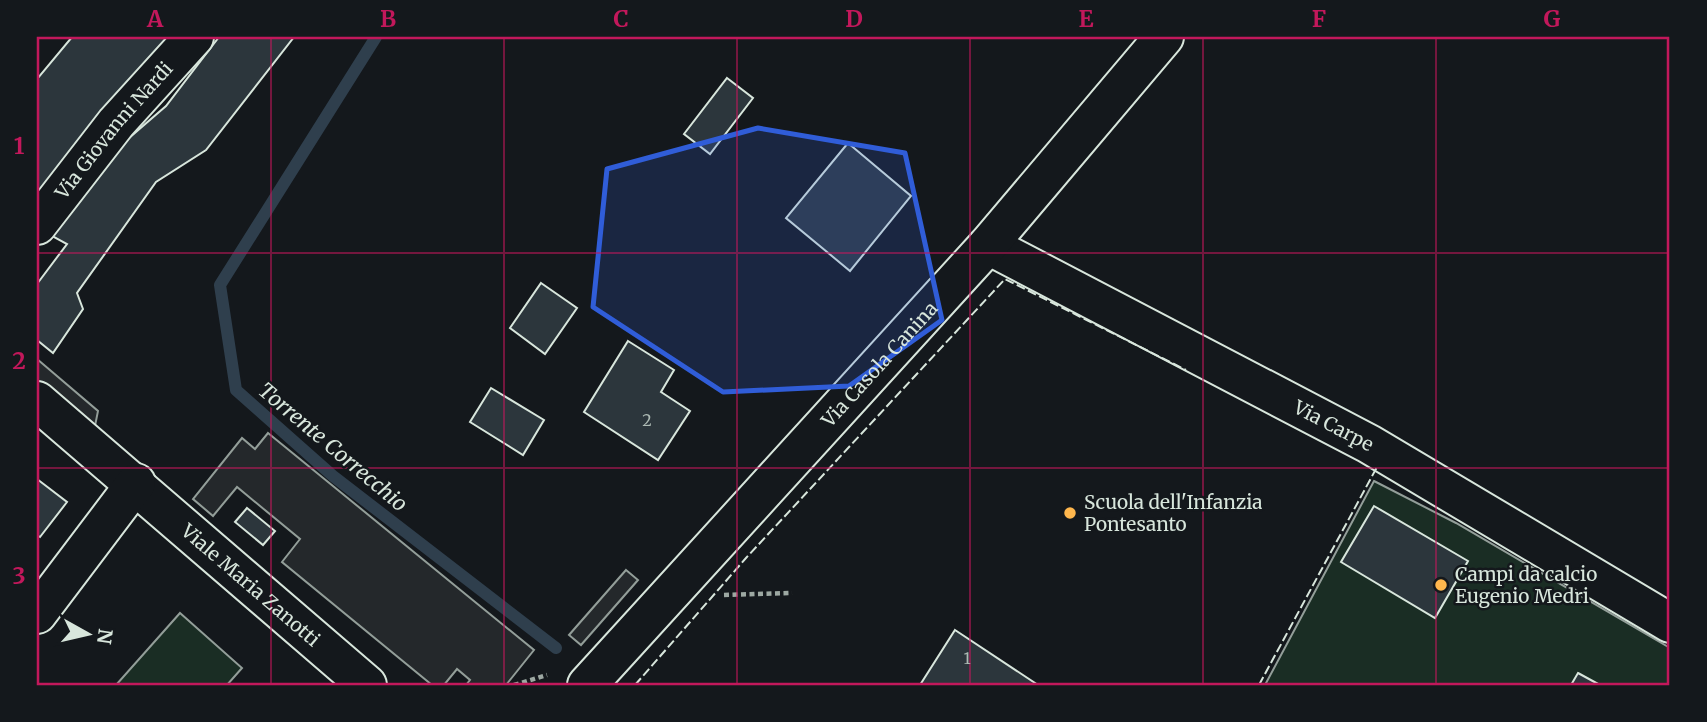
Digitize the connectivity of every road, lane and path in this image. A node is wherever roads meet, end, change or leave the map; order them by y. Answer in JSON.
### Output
{"nodes":[{"id":1,"x":194,"y":37,"type":"edge"},
{"id":2,"x":1164,"y":37,"type":"edge"},
{"id":3,"x":37,"y":225,"type":"edge"},
{"id":4,"x":988,"y":245,"type":"junction"},
{"id":5,"x":37,"y":401,"type":"edge"},
{"id":6,"x":136,"y":483,"type":"junction"},
{"id":7,"x":690,"y":573,"type":"junction"},
{"id":8,"x":792,"y":593,"type":"dead end"},
{"id":9,"x":37,"y":614,"type":"edge"},
{"id":10,"x":1670,"y":624,"type":"edge"},
{"id":11,"x":367,"y":685,"type":"edge"},
{"id":12,"x":587,"y":685,"type":"edge"}],
"edges":[{"from":1,"to":3,"type":"street","name":"Via Giovanni Nardi"},
{"from":2,"to":4,"type":"street","name":"Via Casola Canina"},
{"from":4,"to":7,"type":"street","name":"Via Casola Canina"},
{"from":4,"to":10,"type":"street","name":"Via Carpe"},
{"from":5,"to":6,"type":"street","name":"Viale Maria Zanotti"},
{"from":6,"to":9,"type":"street"},
{"from":6,"to":11,"type":"street","name":"Viale Maria Zanotti"},
{"from":7,"to":8,"type":"path"},
{"from":7,"to":12,"type":"street","name":"Via Casola Canina"}]}
